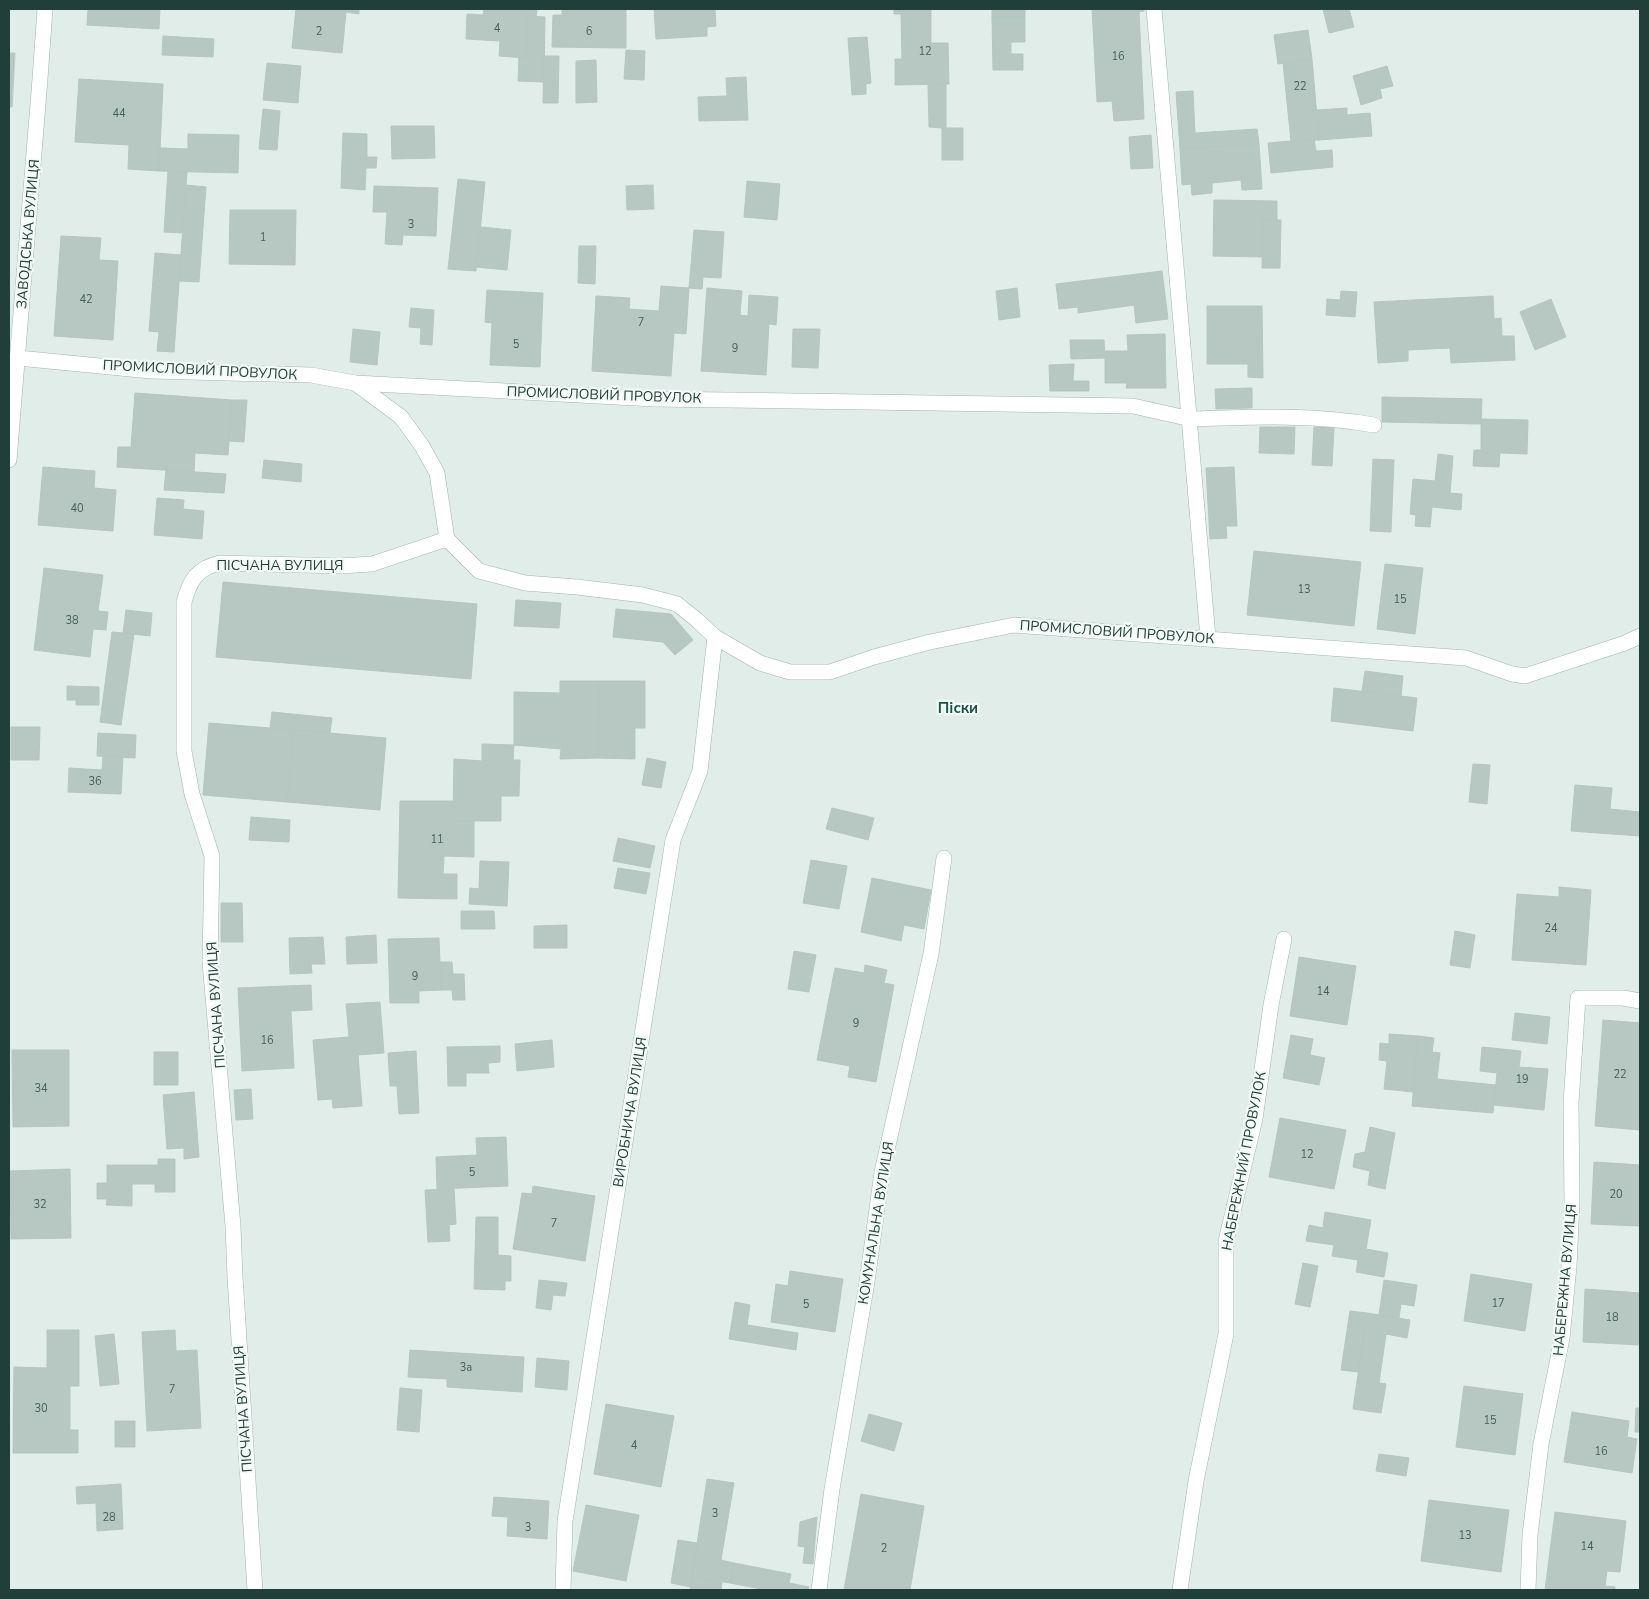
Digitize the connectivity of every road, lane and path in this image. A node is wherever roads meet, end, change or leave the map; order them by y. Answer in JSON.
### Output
{"nodes":[{"id":1,"x":44,"y":9,"type":"edge"},
{"id":2,"x":1154,"y":9,"type":"edge"},
{"id":3,"x":18,"y":358,"type":"junction"},
{"id":4,"x":355,"y":383,"type":"junction"},
{"id":5,"x":1191,"y":419,"type":"junction"},
{"id":6,"x":1374,"y":425,"type":"dead end"},
{"id":7,"x":9,"y":460,"type":"edge"},
{"id":8,"x":447,"y":539,"type":"junction"},
{"id":9,"x":1640,"y":636,"type":"edge"},
{"id":10,"x":715,"y":637,"type":"junction"},
{"id":11,"x":1208,"y":638,"type":"junction"},
{"id":12,"x":944,"y":858,"type":"dead end"},
{"id":13,"x":1284,"y":939,"type":"dead end"},
{"id":14,"x":1640,"y":1001,"type":"edge"},
{"id":15,"x":255,"y":1590,"type":"edge"},
{"id":16,"x":563,"y":1590,"type":"edge"},
{"id":17,"x":820,"y":1590,"type":"edge"},
{"id":18,"x":1180,"y":1590,"type":"edge"},
{"id":19,"x":1528,"y":1590,"type":"edge"}],
"edges":[{"from":1,"to":3,"type":"street","name":"ЗАВОДСЬКА ВУЛИЦЯ"},
{"from":2,"to":5,"type":"street"},
{"from":3,"to":4,"type":"street","name":"ПРОМИСЛОВИЙ ПРОВУЛОК"},
{"from":3,"to":7,"type":"street","name":"ЗАВОДСЬКА ВУЛИЦЯ"},
{"from":4,"to":5,"type":"street","name":"ПРОМИСЛОВИЙ ПРОВУЛОК"},
{"from":4,"to":8,"type":"street"},
{"from":5,"to":6,"type":"street","name":"ПРОМИСЛОВИЙ ПРОВУЛОК"},
{"from":5,"to":11,"type":"street"},
{"from":8,"to":10,"type":"street","name":"ПРОМИСЛОВИЙ ПРОВУЛОК"},
{"from":8,"to":15,"type":"street","name":"ПІСЧАНА ВУЛИЦЯ"},
{"from":9,"to":11,"type":"street","name":"ПРОМИСЛОВИЙ ПРОВУЛОК"},
{"from":10,"to":11,"type":"street","name":"ПРОМИСЛОВИЙ ПРОВУЛОК"},
{"from":10,"to":16,"type":"street","name":"ВИРОБНИЧА ВУЛИЦЯ"},
{"from":12,"to":17,"type":"street","name":"КОМУНАЛЬНА ВУЛИЦЯ"},
{"from":13,"to":18,"type":"street","name":"НАБЕРЕЖНИЙ ПРОВУЛОК"},
{"from":14,"to":19,"type":"street","name":"НАБЕРЕЖНА ВУЛИЦЯ"}]}
